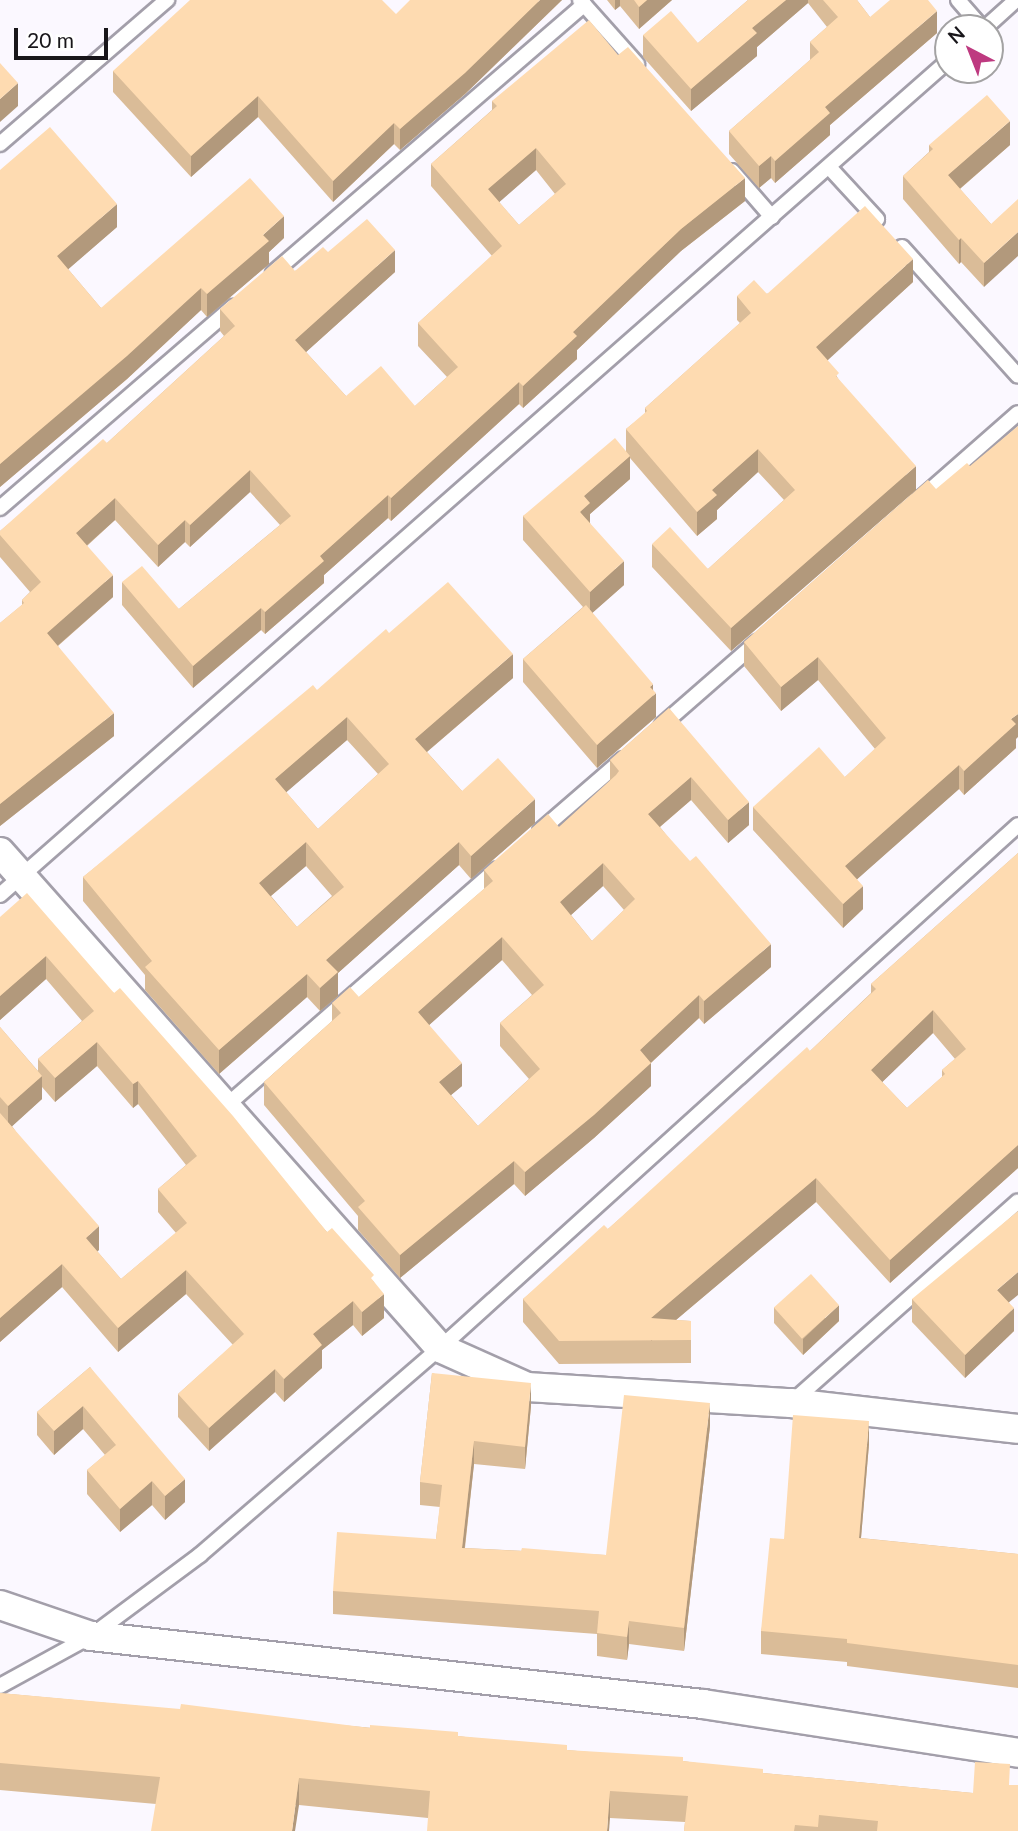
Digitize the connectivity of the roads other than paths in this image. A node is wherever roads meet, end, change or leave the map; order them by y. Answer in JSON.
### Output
{"nodes":[{"id":1,"x":167,"y":0,"type":"edge"},
{"id":2,"x":958,"y":0,"type":"edge"},
{"id":3,"x":1016,"y":0,"type":"edge"},
{"id":4,"x":582,"y":2,"type":"edge"},
{"id":5,"x":970,"y":14,"type":"edge"},
{"id":6,"x":1000,"y":14,"type":"edge"},
{"id":7,"x":934,"y":73,"type":"edge"},
{"id":8,"x":647,"y":75,"type":"edge"},
{"id":9,"x":0,"y":144,"type":"edge"},
{"id":10,"x":719,"y":156,"type":"edge"},
{"id":11,"x":829,"y":167,"type":"junction"},
{"id":12,"x":772,"y":217,"type":"junction"},
{"id":13,"x":261,"y":283,"type":"edge"},
{"id":14,"x":240,"y":301,"type":"edge"},
{"id":15,"x":1018,"y":376,"type":"edge"},
{"id":16,"x":1018,"y":413,"type":"edge"},
{"id":17,"x":0,"y":508,"type":"edge"},
{"id":18,"x":903,"y":513,"type":"edge"},
{"id":19,"x":768,"y":632,"type":"edge"},
{"id":20,"x":653,"y":732,"type":"edge"},
{"id":21,"x":632,"y":751,"type":"edge"},
{"id":22,"x":1018,"y":825,"type":"edge"},
{"id":23,"x":528,"y":842,"type":"edge"},
{"id":24,"x":0,"y":852,"type":"edge"},
{"id":25,"x":507,"y":860,"type":"edge"},
{"id":26,"x":21,"y":877,"type":"junction"},
{"id":27,"x":0,"y":895,"type":"edge"},
{"id":28,"x":226,"y":1106,"type":"junction"},
{"id":29,"x":1018,"y":1201,"type":"edge"},
{"id":30,"x":440,"y":1348,"type":"junction"},
{"id":31,"x":791,"y":1403,"type":"junction"},
{"id":32,"x":1018,"y":1429,"type":"edge"},
{"id":33,"x":0,"y":1605,"type":"edge"},
{"id":34,"x":91,"y":1636,"type":"junction"},
{"id":35,"x":0,"y":1686,"type":"edge"},
{"id":36,"x":1018,"y":1753,"type":"edge"}],
"edges":[{"from":1,"to":9,"type":"lane"},
{"from":2,"to":5,"type":"lane"},
{"from":3,"to":6,"type":"lane"},
{"from":4,"to":8,"type":"lane"},
{"from":4,"to":13,"type":"lane"},
{"from":7,"to":11,"type":"lane"},
{"from":10,"to":12,"type":"lane"},
{"from":11,"to":12,"type":"lane"},
{"from":11,"to":15,"type":"lane"},
{"from":12,"to":26,"type":"lane"},
{"from":14,"to":17,"type":"lane"},
{"from":16,"to":18,"type":"lane"},
{"from":19,"to":20,"type":"lane"},
{"from":21,"to":23,"type":"lane"},
{"from":22,"to":30,"type":"lane"},
{"from":24,"to":26,"type":"street"},
{"from":25,"to":28,"type":"lane"},
{"from":26,"to":27,"type":"lane"},
{"from":26,"to":28,"type":"street"},
{"from":28,"to":30,"type":"street"},
{"from":29,"to":31,"type":"lane"},
{"from":30,"to":31,"type":"street"},
{"from":30,"to":34,"type":"lane"},
{"from":31,"to":32,"type":"street"},
{"from":33,"to":34,"type":"street"},
{"from":34,"to":35,"type":"lane"},
{"from":34,"to":36,"type":"street"}]}
